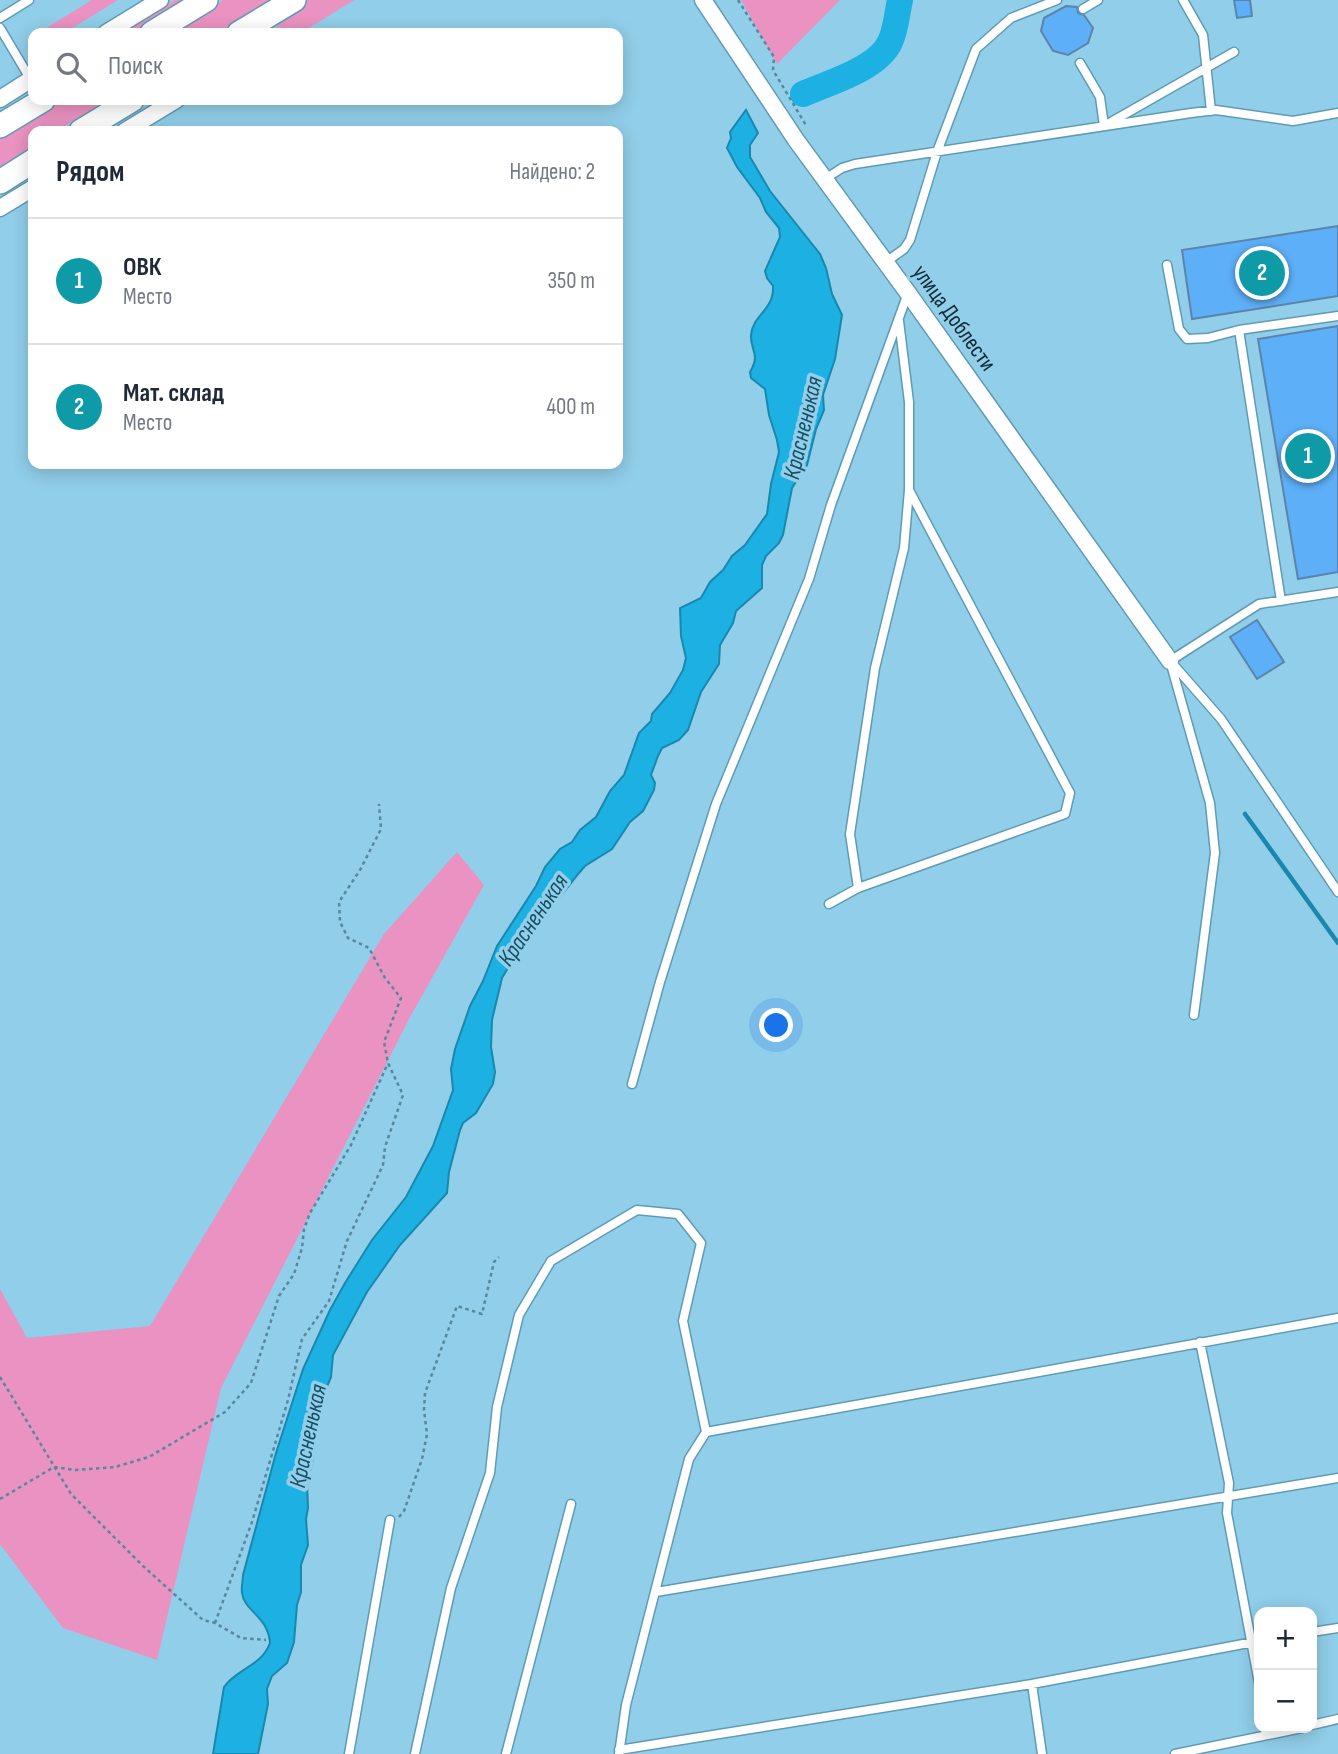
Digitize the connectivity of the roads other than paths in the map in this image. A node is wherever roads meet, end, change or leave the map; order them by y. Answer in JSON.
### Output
{"nodes":[{"id":1,"x":10,"y":0,"type":"edge"},
{"id":2,"x":29,"y":0,"type":"edge"},
{"id":3,"x":160,"y":0,"type":"edge"},
{"id":4,"x":206,"y":0,"type":"edge"},
{"id":5,"x":294,"y":0,"type":"edge"},
{"id":6,"x":703,"y":0,"type":"edge"},
{"id":7,"x":1057,"y":0,"type":"edge"},
{"id":8,"x":1098,"y":0,"type":"edge"},
{"id":9,"x":1183,"y":0,"type":"edge"},
{"id":10,"x":1083,"y":9,"type":"dead end"},
{"id":11,"x":2,"y":17,"type":"edge"},
{"id":12,"x":265,"y":24,"type":"edge"},
{"id":13,"x":0,"y":28,"type":"edge"},
{"id":14,"x":114,"y":28,"type":"edge"},
{"id":15,"x":160,"y":28,"type":"edge"},
{"id":16,"x":1234,"y":52,"type":"dead end"},
{"id":17,"x":1080,"y":63,"type":"dead end"},
{"id":18,"x":1206,"y":67,"type":"junction"},
{"id":19,"x":28,"y":73,"type":"edge"},
{"id":20,"x":28,"y":82,"type":"edge"},
{"id":21,"x":0,"y":99,"type":"edge"},
{"id":22,"x":35,"y":105,"type":"edge"},
{"id":23,"x":124,"y":105,"type":"edge"},
{"id":24,"x":168,"y":105,"type":"edge"},
{"id":25,"x":1211,"y":111,"type":"junction"},
{"id":26,"x":1338,"y":113,"type":"edge"},
{"id":27,"x":0,"y":126,"type":"edge"},
{"id":28,"x":89,"y":126,"type":"edge"},
{"id":29,"x":133,"y":126,"type":"edge"},
{"id":30,"x":1104,"y":126,"type":"junction"},
{"id":31,"x":937,"y":152,"type":"junction"},
{"id":32,"x":28,"y":164,"type":"edge"},
{"id":33,"x":825,"y":179,"type":"junction"},
{"id":34,"x":0,"y":181,"type":"edge"},
{"id":35,"x":28,"y":191,"type":"edge"},
{"id":36,"x":0,"y":208,"type":"edge"},
{"id":37,"x":886,"y":262,"type":"junction"},
{"id":38,"x":1167,"y":265,"type":"dead end"},
{"id":39,"x":908,"y":293,"type":"junction"},
{"id":40,"x":1338,"y":316,"type":"edge"},
{"id":41,"x":899,"y":318,"type":"junction"},
{"id":42,"x":1239,"y":330,"type":"junction"},
{"id":43,"x":909,"y":490,"type":"junction"},
{"id":44,"x":1338,"y":592,"type":"edge"},
{"id":45,"x":1281,"y":601,"type":"junction"},
{"id":46,"x":1170,"y":661,"type":"junction"},
{"id":47,"x":858,"y":888,"type":"junction"},
{"id":48,"x":1338,"y":892,"type":"edge"},
{"id":49,"x":829,"y":904,"type":"dead end"},
{"id":50,"x":1194,"y":1015,"type":"dead end"},
{"id":51,"x":632,"y":1084,"type":"dead end"},
{"id":52,"x":1338,"y":1318,"type":"edge"},
{"id":53,"x":1200,"y":1342,"type":"junction"},
{"id":54,"x":706,"y":1432,"type":"junction"},
{"id":55,"x":1338,"y":1478,"type":"edge"},
{"id":56,"x":1228,"y":1497,"type":"junction"},
{"id":57,"x":571,"y":1503,"type":"dead end"},
{"id":58,"x":390,"y":1520,"type":"dead end"},
{"id":59,"x":656,"y":1592,"type":"junction"},
{"id":60,"x":1338,"y":1628,"type":"edge"},
{"id":61,"x":1317,"y":1631,"type":"edge"},
{"id":62,"x":1254,"y":1637,"type":"edge"},
{"id":63,"x":1254,"y":1642,"type":"edge"},
{"id":64,"x":1032,"y":1684,"type":"junction"},
{"id":65,"x":1338,"y":1719,"type":"edge"},
{"id":66,"x":1317,"y":1725,"type":"edge"},
{"id":67,"x":1262,"y":1733,"type":"edge"},
{"id":68,"x":619,"y":1752,"type":"edge"},
{"id":69,"x":349,"y":1754,"type":"edge"},
{"id":70,"x":415,"y":1754,"type":"edge"},
{"id":71,"x":506,"y":1754,"type":"edge"},
{"id":72,"x":1042,"y":1754,"type":"edge"},
{"id":73,"x":1175,"y":1754,"type":"edge"}],
"edges":[{"from":1,"to":11,"type":"lane"},
{"from":2,"to":11,"type":"lane"},
{"from":3,"to":14,"type":"street"},
{"from":4,"to":15,"type":"main road"},
{"from":5,"to":12,"type":"main road"},
{"from":6,"to":33,"type":"street","name":"улица Доблести"},
{"from":7,"to":31,"type":"lane"},
{"from":8,"to":10,"type":"lane"},
{"from":9,"to":18,"type":"lane"},
{"from":13,"to":19,"type":"lane"},
{"from":16,"to":18,"type":"lane"},
{"from":17,"to":30,"type":"lane"},
{"from":18,"to":25,"type":"lane"},
{"from":18,"to":30,"type":"lane"},
{"from":20,"to":21,"type":"street"},
{"from":22,"to":27,"type":"main road"},
{"from":23,"to":28,"type":"main road"},
{"from":24,"to":29,"type":"street"},
{"from":25,"to":26,"type":"lane"},
{"from":25,"to":30,"type":"lane"},
{"from":30,"to":31,"type":"lane"},
{"from":31,"to":33,"type":"lane"},
{"from":31,"to":37,"type":"lane"},
{"from":32,"to":34,"type":"main road"},
{"from":33,"to":37,"type":"street","name":"улица Доблести"},
{"from":35,"to":36,"type":"street"},
{"from":37,"to":39,"type":"street","name":"улица Доблести"},
{"from":38,"to":42,"type":"lane"},
{"from":39,"to":41,"type":"lane"},
{"from":39,"to":46,"type":"street","name":"улица Доблести"},
{"from":40,"to":42,"type":"lane"},
{"from":41,"to":43,"type":"lane"},
{"from":41,"to":51,"type":"lane"},
{"from":42,"to":45,"type":"lane"},
{"from":43,"to":47,"type":"lane"},
{"from":43,"to":47,"type":"lane"},
{"from":44,"to":45,"type":"lane"},
{"from":45,"to":46,"type":"lane"},
{"from":46,"to":48,"type":"lane"},
{"from":46,"to":50,"type":"lane"},
{"from":47,"to":49,"type":"lane"},
{"from":52,"to":53,"type":"lane"},
{"from":53,"to":54,"type":"lane"},
{"from":53,"to":56,"type":"lane"},
{"from":54,"to":59,"type":"lane"},
{"from":54,"to":70,"type":"lane"},
{"from":55,"to":56,"type":"lane"},
{"from":56,"to":59,"type":"lane"},
{"from":56,"to":62,"type":"lane"},
{"from":57,"to":71,"type":"lane"},
{"from":58,"to":69,"type":"lane"},
{"from":59,"to":68,"type":"lane"},
{"from":60,"to":61,"type":"lane"},
{"from":63,"to":64,"type":"lane"},
{"from":64,"to":68,"type":"lane"},
{"from":64,"to":72,"type":"lane"},
{"from":65,"to":66,"type":"lane"},
{"from":67,"to":73,"type":"lane"}]}
